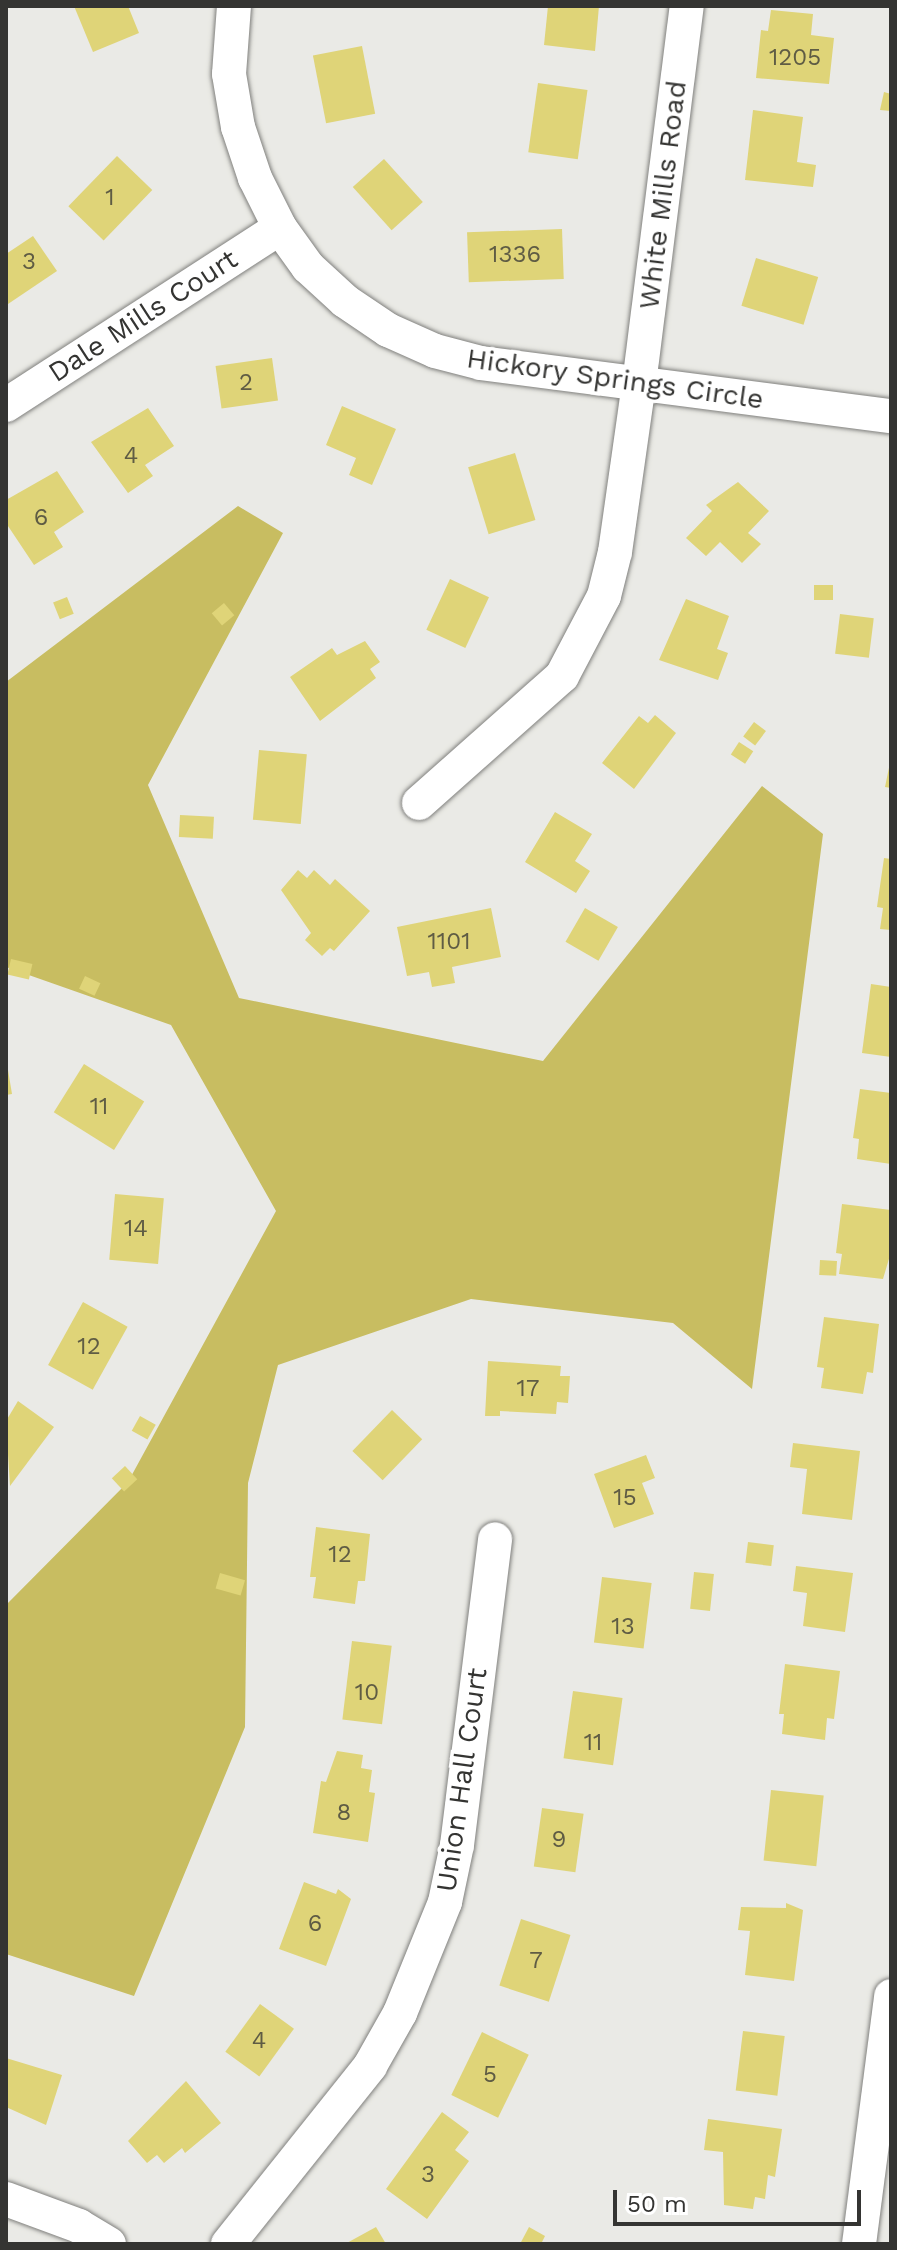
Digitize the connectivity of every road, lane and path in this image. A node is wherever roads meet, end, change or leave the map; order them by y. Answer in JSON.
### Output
{"nodes":[{"id":1,"x":234,"y":6,"type":"edge"},
{"id":2,"x":687,"y":6,"type":"edge"},
{"id":3,"x":280,"y":228,"type":"junction"},
{"id":4,"x":639,"y":384,"type":"junction"},
{"id":5,"x":6,"y":405,"type":"edge"},
{"id":6,"x":891,"y":416,"type":"edge"},
{"id":7,"x":419,"y":803,"type":"dead end"},
{"id":8,"x":495,"y":1539,"type":"dead end"},
{"id":9,"x":891,"y":1996,"type":"edge"},
{"id":10,"x":888,"y":2048,"type":"edge"},
{"id":11,"x":6,"y":2199,"type":"edge"},
{"id":12,"x":109,"y":2244,"type":"edge"},
{"id":13,"x":228,"y":2244,"type":"edge"},
{"id":14,"x":859,"y":2244,"type":"edge"}],
"edges":[{"from":1,"to":3,"type":"street","name":"Hickory Springs Circle"},
{"from":2,"to":4,"type":"street","name":"White Mills Road"},
{"from":3,"to":4,"type":"street","name":"Hickory Springs Circle"},
{"from":3,"to":5,"type":"street","name":"Dale Mills Court"},
{"from":4,"to":6,"type":"street","name":"Hickory Springs Circle"},
{"from":4,"to":7,"type":"street","name":"White Mills Road"},
{"from":8,"to":13,"type":"street","name":"Union Hall Court"},
{"from":9,"to":10,"type":"street"},
{"from":10,"to":14,"type":"street"},
{"from":11,"to":12,"type":"street"}]}
